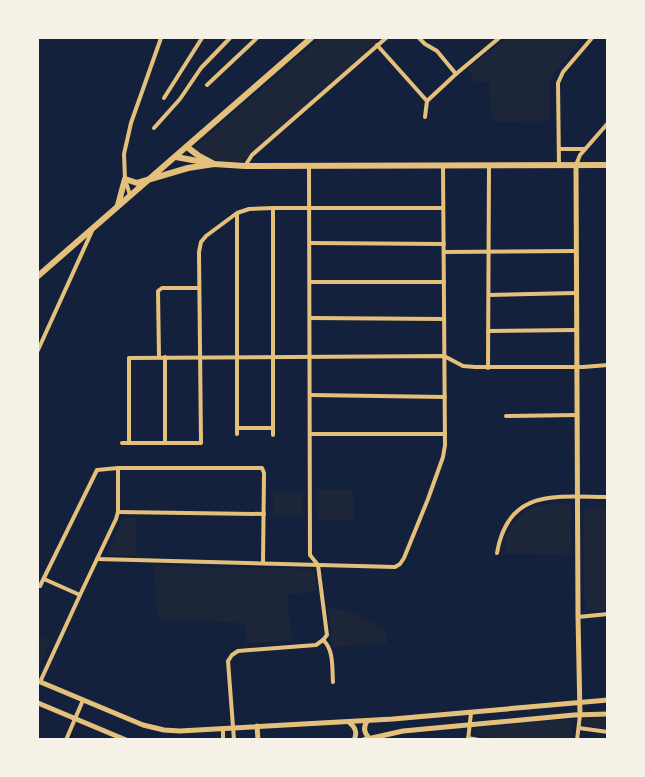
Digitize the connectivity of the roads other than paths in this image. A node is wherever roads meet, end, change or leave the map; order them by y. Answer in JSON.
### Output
{"nodes":[{"id":1,"x":161,"y":38,"type":"edge"},
{"id":2,"x":202,"y":38,"type":"edge"},
{"id":3,"x":230,"y":38,"type":"edge"},
{"id":4,"x":257,"y":38,"type":"edge"},
{"id":5,"x":311,"y":38,"type":"edge"},
{"id":6,"x":386,"y":38,"type":"edge"},
{"id":7,"x":419,"y":38,"type":"edge"},
{"id":8,"x":499,"y":38,"type":"edge"},
{"id":9,"x":592,"y":38,"type":"edge"},
{"id":10,"x":377,"y":45,"type":"junction"},
{"id":11,"x":456,"y":74,"type":"junction"},
{"id":12,"x":207,"y":85,"type":"dead end"},
{"id":13,"x":164,"y":98,"type":"dead end"},
{"id":14,"x":427,"y":101,"type":"junction"},
{"id":15,"x":425,"y":117,"type":"dead end"},
{"id":16,"x":608,"y":123,"type":"edge"},
{"id":17,"x":154,"y":128,"type":"dead end"},
{"id":18,"x":187,"y":147,"type":"junction"},
{"id":19,"x":560,"y":149,"type":"junction"},
{"id":20,"x":586,"y":149,"type":"junction"},
{"id":21,"x":176,"y":157,"type":"junction"},
{"id":22,"x":214,"y":164,"type":"junction"},
{"id":23,"x":443,"y":165,"type":"junction"},
{"id":24,"x":489,"y":165,"type":"junction"},
{"id":25,"x":560,"y":165,"type":"junction"},
{"id":26,"x":576,"y":165,"type":"junction"},
{"id":27,"x":608,"y":165,"type":"edge"},
{"id":28,"x":245,"y":166,"type":"junction"},
{"id":29,"x":309,"y":166,"type":"junction"},
{"id":30,"x":125,"y":179,"type":"junction"},
{"id":31,"x":147,"y":181,"type":"junction"},
{"id":32,"x":130,"y":195,"type":"junction"},
{"id":33,"x":117,"y":206,"type":"junction"},
{"id":34,"x":310,"y":207,"type":"junction"},
{"id":35,"x":273,"y":208,"type":"junction"},
{"id":36,"x":443,"y":208,"type":"junction"},
{"id":37,"x":237,"y":213,"type":"junction"},
{"id":38,"x":94,"y":227,"type":"junction"},
{"id":39,"x":310,"y":243,"type":"junction"},
{"id":40,"x":444,"y":244,"type":"junction"},
{"id":41,"x":576,"y":251,"type":"junction"},
{"id":42,"x":444,"y":252,"type":"junction"},
{"id":43,"x":489,"y":252,"type":"junction"},
{"id":44,"x":38,"y":276,"type":"edge"},
{"id":45,"x":310,"y":282,"type":"junction"},
{"id":46,"x":444,"y":282,"type":"junction"},
{"id":47,"x":200,"y":288,"type":"junction"},
{"id":48,"x":576,"y":293,"type":"junction"},
{"id":49,"x":489,"y":295,"type":"junction"},
{"id":50,"x":310,"y":318,"type":"junction"},
{"id":51,"x":444,"y":319,"type":"junction"},
{"id":52,"x":577,"y":330,"type":"junction"},
{"id":53,"x":488,"y":331,"type":"junction"},
{"id":54,"x":38,"y":350,"type":"edge"},
{"id":55,"x":444,"y":356,"type":"junction"},
{"id":56,"x":159,"y":357,"type":"junction"},
{"id":57,"x":165,"y":357,"type":"junction"},
{"id":58,"x":200,"y":357,"type":"junction"},
{"id":59,"x":237,"y":357,"type":"junction"},
{"id":60,"x":273,"y":357,"type":"junction"},
{"id":61,"x":310,"y":357,"type":"junction"},
{"id":62,"x":608,"y":365,"type":"edge"},
{"id":63,"x":577,"y":367,"type":"junction"},
{"id":64,"x":488,"y":368,"type":"junction"},
{"id":65,"x":310,"y":395,"type":"junction"},
{"id":66,"x":445,"y":397,"type":"junction"},
{"id":67,"x":577,"y":415,"type":"junction"},
{"id":68,"x":506,"y":416,"type":"dead end"},
{"id":69,"x":273,"y":428,"type":"junction"},
{"id":70,"x":310,"y":434,"type":"junction"},
{"id":71,"x":445,"y":434,"type":"junction"},
{"id":72,"x":273,"y":435,"type":"dead end"},
{"id":73,"x":122,"y":443,"type":"dead end"},
{"id":74,"x":129,"y":443,"type":"junction"},
{"id":75,"x":165,"y":443,"type":"junction"},
{"id":76,"x":118,"y":468,"type":"junction"},
{"id":77,"x":578,"y":497,"type":"junction"},
{"id":78,"x":608,"y":497,"type":"edge"},
{"id":79,"x":118,"y":512,"type":"junction"},
{"id":80,"x":264,"y":514,"type":"junction"},
{"id":81,"x":497,"y":553,"type":"dead end"},
{"id":82,"x":97,"y":559,"type":"junction"},
{"id":83,"x":263,"y":563,"type":"junction"},
{"id":84,"x":318,"y":565,"type":"junction"},
{"id":85,"x":44,"y":579,"type":"junction"},
{"id":86,"x":40,"y":586,"type":"dead end"},
{"id":87,"x":80,"y":595,"type":"junction"},
{"id":88,"x":608,"y":614,"type":"edge"},
{"id":89,"x":578,"y":617,"type":"junction"},
{"id":90,"x":323,"y":640,"type":"junction"},
{"id":91,"x":39,"y":682,"type":"edge"},
{"id":92,"x":333,"y":682,"type":"dead end"},
{"id":93,"x":83,"y":700,"type":"junction"},
{"id":94,"x":608,"y":700,"type":"edge"},
{"id":95,"x":580,"y":702,"type":"junction"},
{"id":96,"x":38,"y":703,"type":"edge"},
{"id":97,"x":471,"y":713,"type":"junction"},
{"id":98,"x":608,"y":714,"type":"edge"},
{"id":99,"x":580,"y":715,"type":"junction"},
{"id":100,"x":75,"y":718,"type":"junction"},
{"id":101,"x":367,"y":721,"type":"junction"},
{"id":102,"x":350,"y":722,"type":"junction"},
{"id":103,"x":470,"y":724,"type":"junction"},
{"id":104,"x":257,"y":726,"type":"junction"},
{"id":105,"x":233,"y":728,"type":"junction"},
{"id":106,"x":579,"y":728,"type":"junction"},
{"id":107,"x":223,"y":729,"type":"junction"},
{"id":108,"x":608,"y":732,"type":"edge"},
{"id":109,"x":366,"y":739,"type":"edge"},
{"id":110,"x":468,"y":739,"type":"edge"},
{"id":111,"x":66,"y":740,"type":"edge"},
{"id":112,"x":126,"y":740,"type":"edge"},
{"id":113,"x":223,"y":740,"type":"edge"},
{"id":114,"x":234,"y":740,"type":"edge"},
{"id":115,"x":258,"y":740,"type":"edge"},
{"id":116,"x":354,"y":740,"type":"edge"},
{"id":117,"x":479,"y":740,"type":"edge"},
{"id":118,"x":577,"y":740,"type":"edge"}],
"edges":[{"from":1,"to":30,"type":"street"},
{"from":2,"to":13,"type":"street"},
{"from":3,"to":17,"type":"street"},
{"from":4,"to":12,"type":"street"},
{"from":5,"to":18,"type":"main road"},
{"from":6,"to":10,"type":"street"},
{"from":7,"to":11,"type":"street"},
{"from":8,"to":11,"type":"street"},
{"from":9,"to":19,"type":"street"},
{"from":10,"to":14,"type":"street"},
{"from":10,"to":28,"type":"street"},
{"from":11,"to":14,"type":"street"},
{"from":14,"to":15,"type":"street"},
{"from":16,"to":20,"type":"street"},
{"from":18,"to":21,"type":"main road"},
{"from":18,"to":22,"type":"main road"},
{"from":19,"to":20,"type":"street"},
{"from":19,"to":25,"type":"street"},
{"from":20,"to":26,"type":"street"},
{"from":21,"to":22,"type":"main road"},
{"from":21,"to":31,"type":"main road"},
{"from":22,"to":28,"type":"main road"},
{"from":22,"to":31,"type":"main road"},
{"from":23,"to":24,"type":"main road"},
{"from":23,"to":29,"type":"main road"},
{"from":23,"to":36,"type":"street"},
{"from":24,"to":25,"type":"main road"},
{"from":24,"to":43,"type":"street"},
{"from":25,"to":26,"type":"main road"},
{"from":26,"to":27,"type":"main road"},
{"from":26,"to":41,"type":"street"},
{"from":28,"to":29,"type":"main road"},
{"from":29,"to":34,"type":"street"},
{"from":30,"to":31,"type":"main road"},
{"from":30,"to":32,"type":"street"},
{"from":30,"to":33,"type":"main road"},
{"from":31,"to":32,"type":"main road"},
{"from":32,"to":33,"type":"main road"},
{"from":33,"to":38,"type":"main road"},
{"from":34,"to":35,"type":"street"},
{"from":34,"to":36,"type":"street"},
{"from":34,"to":39,"type":"street"},
{"from":35,"to":37,"type":"street"},
{"from":35,"to":60,"type":"street"},
{"from":36,"to":40,"type":"street"},
{"from":37,"to":47,"type":"street"},
{"from":37,"to":59,"type":"street"},
{"from":38,"to":44,"type":"main road"},
{"from":38,"to":54,"type":"street"},
{"from":39,"to":40,"type":"street"},
{"from":39,"to":45,"type":"street"},
{"from":40,"to":42,"type":"street"},
{"from":41,"to":43,"type":"street"},
{"from":41,"to":48,"type":"street"},
{"from":42,"to":43,"type":"street"},
{"from":42,"to":46,"type":"street"},
{"from":43,"to":49,"type":"street"},
{"from":45,"to":46,"type":"street"},
{"from":45,"to":50,"type":"street"},
{"from":46,"to":51,"type":"street"},
{"from":47,"to":56,"type":"street"},
{"from":47,"to":58,"type":"street"},
{"from":48,"to":49,"type":"street"},
{"from":48,"to":52,"type":"street"},
{"from":49,"to":53,"type":"street"},
{"from":50,"to":51,"type":"street"},
{"from":50,"to":61,"type":"street"},
{"from":51,"to":55,"type":"street"},
{"from":52,"to":53,"type":"street"},
{"from":52,"to":63,"type":"street"},
{"from":53,"to":64,"type":"street"},
{"from":55,"to":61,"type":"street"},
{"from":55,"to":64,"type":"street"},
{"from":55,"to":66,"type":"street"},
{"from":56,"to":57,"type":"street"},
{"from":56,"to":74,"type":"street"},
{"from":57,"to":58,"type":"street"},
{"from":57,"to":75,"type":"street"},
{"from":58,"to":59,"type":"street"},
{"from":58,"to":75,"type":"street"},
{"from":59,"to":60,"type":"street"},
{"from":59,"to":69,"type":"street"},
{"from":60,"to":61,"type":"street"},
{"from":60,"to":69,"type":"street"},
{"from":61,"to":65,"type":"street"},
{"from":62,"to":63,"type":"street"},
{"from":63,"to":64,"type":"street"},
{"from":63,"to":67,"type":"street"},
{"from":65,"to":66,"type":"street"},
{"from":65,"to":70,"type":"street"},
{"from":66,"to":71,"type":"street"},
{"from":67,"to":68,"type":"street"},
{"from":67,"to":77,"type":"street"},
{"from":69,"to":72,"type":"street"},
{"from":70,"to":71,"type":"street"},
{"from":70,"to":84,"type":"street"},
{"from":71,"to":84,"type":"street"},
{"from":73,"to":74,"type":"street"},
{"from":74,"to":75,"type":"street"},
{"from":76,"to":79,"type":"street"},
{"from":76,"to":80,"type":"street"},
{"from":76,"to":85,"type":"street"},
{"from":77,"to":78,"type":"street"},
{"from":77,"to":81,"type":"street"},
{"from":77,"to":89,"type":"street"},
{"from":79,"to":80,"type":"street"},
{"from":79,"to":82,"type":"street"},
{"from":80,"to":83,"type":"street"},
{"from":82,"to":83,"type":"street"},
{"from":82,"to":87,"type":"street"},
{"from":83,"to":84,"type":"street"},
{"from":84,"to":90,"type":"street"},
{"from":85,"to":86,"type":"street"},
{"from":85,"to":87,"type":"street"},
{"from":87,"to":91,"type":"street"},
{"from":88,"to":89,"type":"street"},
{"from":89,"to":95,"type":"street"},
{"from":90,"to":92,"type":"street"},
{"from":90,"to":105,"type":"street"},
{"from":91,"to":93,"type":"street"},
{"from":93,"to":100,"type":"street"},
{"from":93,"to":107,"type":"street"},
{"from":94,"to":95,"type":"street"},
{"from":95,"to":97,"type":"street"},
{"from":95,"to":99,"type":"street"},
{"from":96,"to":100,"type":"street"},
{"from":97,"to":101,"type":"street"},
{"from":97,"to":103,"type":"street"},
{"from":98,"to":99,"type":"street"},
{"from":99,"to":103,"type":"street"},
{"from":99,"to":106,"type":"street"},
{"from":100,"to":111,"type":"street"},
{"from":100,"to":112,"type":"street"},
{"from":101,"to":102,"type":"street"},
{"from":101,"to":109,"type":"street"},
{"from":102,"to":104,"type":"street"},
{"from":102,"to":116,"type":"street"},
{"from":103,"to":109,"type":"street"},
{"from":103,"to":110,"type":"street"},
{"from":104,"to":105,"type":"street"},
{"from":104,"to":115,"type":"street"},
{"from":105,"to":107,"type":"street"},
{"from":105,"to":114,"type":"street"},
{"from":106,"to":108,"type":"street"},
{"from":106,"to":118,"type":"street"},
{"from":107,"to":113,"type":"street"},
{"from":110,"to":117,"type":"street"}]}
